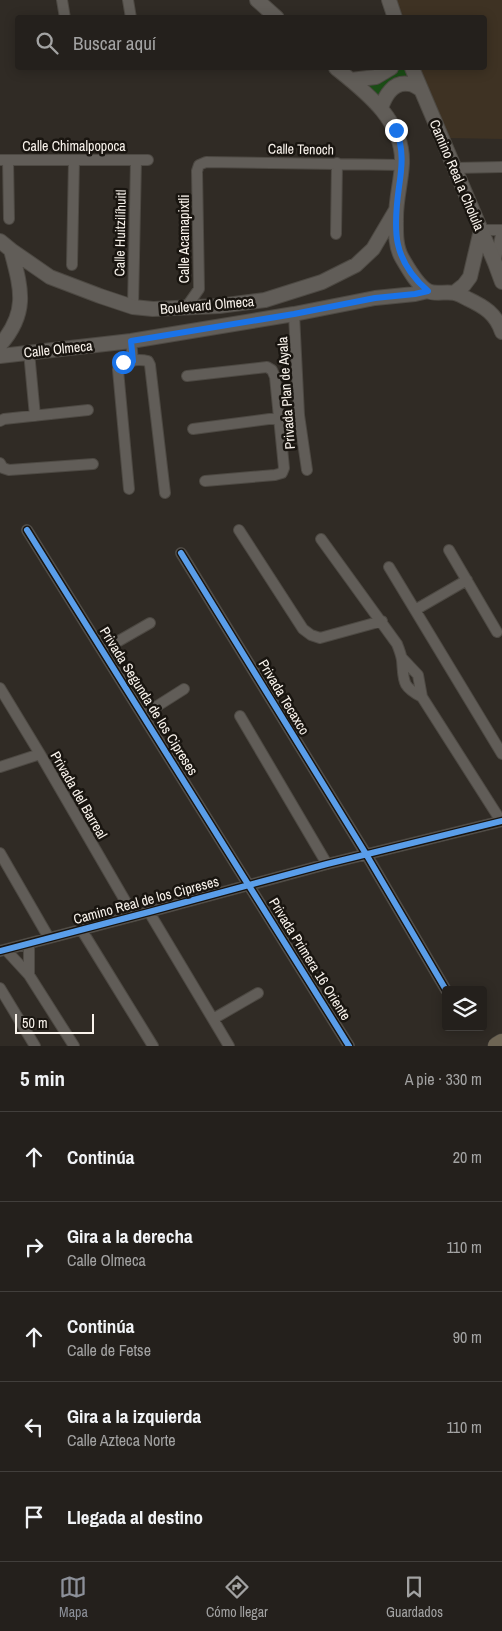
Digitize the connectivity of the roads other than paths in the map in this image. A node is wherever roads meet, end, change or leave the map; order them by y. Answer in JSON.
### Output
{"nodes":[{"id":1,"x":62,"y":0,"type":"edge"},
{"id":2,"x":128,"y":0,"type":"edge"},
{"id":3,"x":257,"y":0,"type":"edge"},
{"id":4,"x":389,"y":0,"type":"edge"},
{"id":5,"x":64,"y":15,"type":"edge"},
{"id":6,"x":130,"y":15,"type":"edge"},
{"id":7,"x":274,"y":15,"type":"edge"},
{"id":8,"x":394,"y":15,"type":"edge"},
{"id":9,"x":338,"y":70,"type":"edge"},
{"id":10,"x":388,"y":70,"type":"edge"},
{"id":11,"x":413,"y":70,"type":"edge"},
{"id":12,"x":351,"y":80,"type":"junction"},
{"id":13,"x":420,"y":89,"type":"junction"},
{"id":14,"x":381,"y":108,"type":"junction"},
{"id":15,"x":4,"y":160,"type":"edge"},
{"id":16,"x":74,"y":160,"type":"junction"},
{"id":17,"x":136,"y":160,"type":"junction"},
{"id":18,"x":148,"y":160,"type":"dead end"},
{"id":19,"x":337,"y":163,"type":"junction"},
{"id":20,"x":199,"y":165,"type":"joint"},
{"id":21,"x":402,"y":165,"type":"junction"},
{"id":22,"x":502,"y":167,"type":"edge"},
{"id":23,"x":455,"y":168,"type":"junction"},
{"id":24,"x":396,"y":210,"type":"junction"},
{"id":25,"x":9,"y":219,"type":"dead end"},
{"id":26,"x":481,"y":230,"type":"junction"},
{"id":27,"x":502,"y":230,"type":"edge"},
{"id":28,"x":336,"y":234,"type":"dead end"},
{"id":29,"x":5,"y":246,"type":"edge"},
{"id":30,"x":495,"y":263,"type":"junction"},
{"id":31,"x":72,"y":266,"type":"dead end"},
{"id":32,"x":502,"y":282,"type":"edge"},
{"id":33,"x":428,"y":291,"type":"junction"},
{"id":34,"x":454,"y":293,"type":"junction"},
{"id":35,"x":133,"y":307,"type":"junction"},
{"id":36,"x":185,"y":308,"type":"junction"},
{"id":37,"x":294,"y":314,"type":"junction"},
{"id":38,"x":502,"y":332,"type":"edge"},
{"id":39,"x":131,"y":341,"type":"junction"},
{"id":40,"x":0,"y":345,"type":"edge"},
{"id":41,"x":29,"y":352,"type":"junction"},
{"id":42,"x":0,"y":356,"type":"edge"},
{"id":43,"x":133,"y":361,"type":"junction"},
{"id":44,"x":187,"y":376,"type":"dead end"},
{"id":45,"x":88,"y":410,"type":"dead end"},
{"id":46,"x":299,"y":415,"type":"junction"},
{"id":47,"x":35,"y":416,"type":"junction"},
{"id":48,"x":279,"y":418,"type":"junction"},
{"id":49,"x":0,"y":421,"type":"edge"},
{"id":50,"x":194,"y":429,"type":"dead end"},
{"id":51,"x":0,"y":463,"type":"edge"},
{"id":52,"x":93,"y":464,"type":"dead end"},
{"id":53,"x":307,"y":470,"type":"dead end"},
{"id":54,"x":205,"y":481,"type":"dead end"},
{"id":55,"x":129,"y":489,"type":"dead end"},
{"id":56,"x":165,"y":493,"type":"dead end"},
{"id":57,"x":27,"y":530,"type":"dead end"},
{"id":58,"x":239,"y":530,"type":"dead end"},
{"id":59,"x":321,"y":539,"type":"dead end"},
{"id":60,"x":449,"y":550,"type":"dead end"},
{"id":61,"x":181,"y":553,"type":"dead end"},
{"id":62,"x":389,"y":567,"type":"dead end"},
{"id":63,"x":467,"y":580,"type":"junction"},
{"id":64,"x":415,"y":610,"type":"junction"},
{"id":65,"x":382,"y":621,"type":"junction"},
{"id":66,"x":150,"y":623,"type":"dead end"},
{"id":67,"x":497,"y":632,"type":"dead end"},
{"id":68,"x":103,"y":650,"type":"junction"},
{"id":69,"x":402,"y":658,"type":"junction"},
{"id":70,"x":0,"y":688,"type":"edge"},
{"id":71,"x":184,"y":689,"type":"dead end"},
{"id":72,"x":422,"y":697,"type":"junction"},
{"id":73,"x":3,"y":700,"type":"edge"},
{"id":74,"x":143,"y":715,"type":"junction"},
{"id":75,"x":240,"y":716,"type":"dead end"},
{"id":76,"x":40,"y":754,"type":"junction"},
{"id":77,"x":502,"y":754,"type":"edge"},
{"id":78,"x":0,"y":767,"type":"edge"},
{"id":79,"x":501,"y":821,"type":"edge"},
{"id":80,"x":0,"y":853,"type":"edge"},
{"id":81,"x":366,"y":854,"type":"junction"},
{"id":82,"x":327,"y":864,"type":"junction"},
{"id":83,"x":249,"y":886,"type":"junction"},
{"id":84,"x":149,"y":912,"type":"junction"},
{"id":85,"x":134,"y":916,"type":"junction"},
{"id":86,"x":81,"y":930,"type":"junction"},
{"id":87,"x":49,"y":938,"type":"junction"},
{"id":88,"x":29,"y":944,"type":"junction"},
{"id":89,"x":3,"y":950,"type":"edge"},
{"id":90,"x":29,"y":975,"type":"junction"},
{"id":91,"x":444,"y":986,"type":"edge"},
{"id":92,"x":0,"y":988,"type":"edge"},
{"id":93,"x":258,"y":992,"type":"dead end"},
{"id":94,"x":213,"y":1019,"type":"junction"},
{"id":95,"x":502,"y":1045,"type":"edge"},
{"id":96,"x":35,"y":1046,"type":"edge"},
{"id":97,"x":74,"y":1046,"type":"edge"},
{"id":98,"x":153,"y":1046,"type":"edge"},
{"id":99,"x":229,"y":1046,"type":"edge"},
{"id":100,"x":349,"y":1046,"type":"edge"},
{"id":101,"x":497,"y":1046,"type":"edge"}],
"edges":[{"from":1,"to":5,"type":"street"},
{"from":2,"to":6,"type":"street"},
{"from":3,"to":7,"type":"street"},
{"from":4,"to":8,"type":"street"},
{"from":9,"to":12,"type":"street"},
{"from":10,"to":12,"type":"street"},
{"from":11,"to":13,"type":"street","name":"Camino Real a Cholula"},
{"from":12,"to":14,"type":"street"},
{"from":13,"to":14,"type":"street"},
{"from":13,"to":23,"type":"street","name":"Camino Real a Cholula"},
{"from":14,"to":21,"type":"street"},
{"from":15,"to":16,"type":"street","name":"Calle Chimalpopoca"},
{"from":15,"to":25,"type":"street"},
{"from":16,"to":17,"type":"street","name":"Calle Chimalpopoca"},
{"from":16,"to":31,"type":"street"},
{"from":17,"to":18,"type":"street","name":"Calle Chimalpopoca"},
{"from":17,"to":35,"type":"street","name":"Calle Huitzilíhuitl"},
{"from":19,"to":20,"type":"street","name":"Calle Tenoch"},
{"from":19,"to":21,"type":"street","name":"Calle Tenoch"},
{"from":19,"to":28,"type":"street"},
{"from":20,"to":36,"type":"street","name":"Calle Acamapixtli"},
{"from":21,"to":24,"type":"street"},
{"from":22,"to":23,"type":"street"},
{"from":23,"to":26,"type":"street","name":"Camino Real a Cholula"},
{"from":24,"to":33,"type":"street"},
{"from":24,"to":36,"type":"street","name":"Boulevard Olmeca"},
{"from":26,"to":27,"type":"street"},
{"from":26,"to":30,"type":"street","name":"Camino Real a Cholula"},
{"from":26,"to":34,"type":"street"},
{"from":27,"to":30,"type":"street"},
{"from":29,"to":35,"type":"street","name":"Boulevard Olmeca"},
{"from":29,"to":40,"type":"street"},
{"from":30,"to":32,"type":"street","name":"Camino Real a Cholula"},
{"from":33,"to":34,"type":"street","name":"Calle Olmeca"},
{"from":33,"to":37,"type":"street","name":"Calle Olmeca"},
{"from":34,"to":38,"type":"street","name":"Calle Olmeca"},
{"from":35,"to":36,"type":"street","name":"Boulevard Olmeca"},
{"from":37,"to":39,"type":"street","name":"Calle Olmeca"},
{"from":37,"to":46,"type":"street","name":"Privada Plan de Ayala"},
{"from":39,"to":41,"type":"street","name":"Calle Olmeca"},
{"from":39,"to":43,"type":"street"},
{"from":41,"to":42,"type":"street","name":"Calle Olmeca"},
{"from":41,"to":47,"type":"street"},
{"from":43,"to":55,"type":"street"},
{"from":43,"to":56,"type":"street"},
{"from":44,"to":48,"type":"street"},
{"from":45,"to":47,"type":"street"},
{"from":46,"to":48,"type":"street"},
{"from":46,"to":53,"type":"street","name":"Privada Plan de Ayala"},
{"from":47,"to":49,"type":"street"},
{"from":48,"to":50,"type":"street"},
{"from":48,"to":54,"type":"street"},
{"from":51,"to":52,"type":"street"},
{"from":57,"to":68,"type":"street","name":"Privada Segunda de los Cipreses"},
{"from":58,"to":65,"type":"street"},
{"from":59,"to":65,"type":"street"},
{"from":60,"to":63,"type":"street"},
{"from":61,"to":81,"type":"street","name":"Privada Tecaxco"},
{"from":62,"to":64,"type":"street"},
{"from":63,"to":64,"type":"street"},
{"from":63,"to":67,"type":"street"},
{"from":64,"to":77,"type":"street"},
{"from":65,"to":69,"type":"street"},
{"from":66,"to":68,"type":"street"},
{"from":68,"to":74,"type":"street","name":"Privada Segunda de los Cipreses"},
{"from":69,"to":72,"type":"street"},
{"from":69,"to":72,"type":"street"},
{"from":70,"to":73,"type":"street","name":"Privada del Barreal"},
{"from":71,"to":74,"type":"street"},
{"from":72,"to":79,"type":"street"},
{"from":73,"to":76,"type":"street","name":"Privada del Barreal"},
{"from":74,"to":83,"type":"street","name":"Privada Segunda de los Cipreses"},
{"from":75,"to":82,"type":"street"},
{"from":76,"to":78,"type":"street"},
{"from":76,"to":85,"type":"street","name":"Privada del Barreal"},
{"from":79,"to":81,"type":"street","name":"Camino Real de los Cipreses"},
{"from":80,"to":87,"type":"street"},
{"from":81,"to":82,"type":"street","name":"Camino Real de los Cipreses"},
{"from":81,"to":91,"type":"street","name":"Privada Tecaxco"},
{"from":82,"to":83,"type":"street","name":"Camino Real de los Cipreses"},
{"from":83,"to":84,"type":"street","name":"Camino Real de los Cipreses"},
{"from":83,"to":100,"type":"street","name":"Privada Primera 16 Oriente"},
{"from":84,"to":85,"type":"street","name":"Camino Real de los Cipreses"},
{"from":84,"to":94,"type":"street"},
{"from":85,"to":86,"type":"street","name":"Camino Real de los Cipreses"},
{"from":86,"to":87,"type":"street","name":"Camino Real de los Cipreses"},
{"from":86,"to":98,"type":"street"},
{"from":87,"to":88,"type":"street","name":"Camino Real de los Cipreses"},
{"from":88,"to":89,"type":"street","name":"Camino Real de los Cipreses"},
{"from":88,"to":90,"type":"street"},
{"from":89,"to":90,"type":"street"},
{"from":90,"to":97,"type":"street"},
{"from":92,"to":96,"type":"street"},
{"from":93,"to":94,"type":"street"},
{"from":94,"to":99,"type":"street"},
{"from":95,"to":101,"type":"highway"}]}
